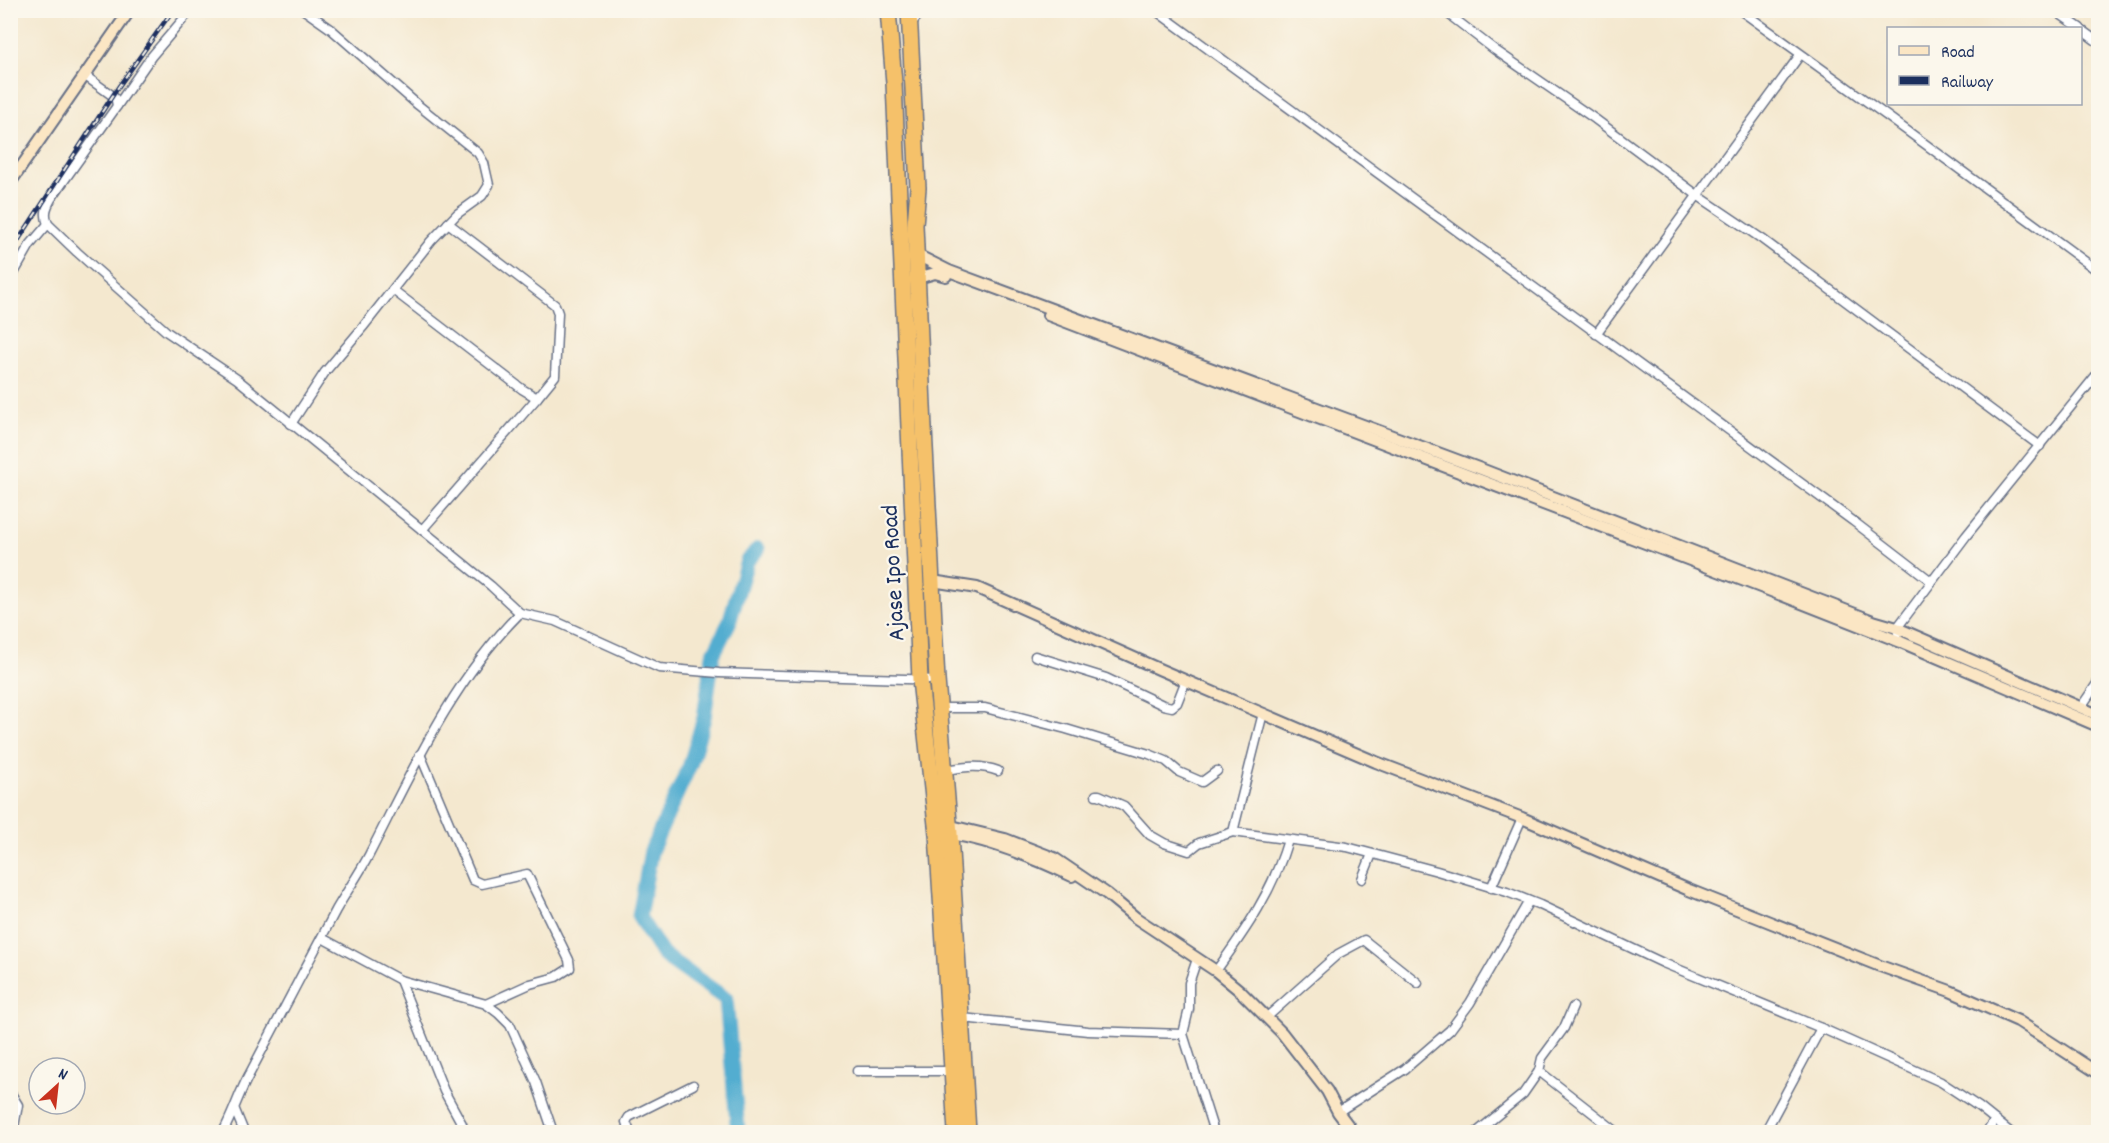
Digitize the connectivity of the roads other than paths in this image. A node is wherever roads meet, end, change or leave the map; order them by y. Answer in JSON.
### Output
{"nodes":[{"id":1,"x":130,"y":10,"type":"edge"},
{"id":2,"x":191,"y":10,"type":"edge"},
{"id":3,"x":304,"y":10,"type":"edge"},
{"id":4,"x":888,"y":10,"type":"edge"},
{"id":5,"x":922,"y":10,"type":"edge"},
{"id":6,"x":1155,"y":10,"type":"edge"},
{"id":7,"x":1443,"y":10,"type":"edge"},
{"id":8,"x":1740,"y":10,"type":"edge"},
{"id":9,"x":2054,"y":10,"type":"edge"},
{"id":10,"x":909,"y":18,"type":"edge"},
{"id":11,"x":2077,"y":27,"type":"edge"},
{"id":12,"x":2082,"y":30,"type":"edge"},
{"id":13,"x":2098,"y":42,"type":"edge"},
{"id":14,"x":1800,"y":55,"type":"junction"},
{"id":15,"x":84,"y":75,"type":"junction"},
{"id":16,"x":117,"y":106,"type":"junction"},
{"id":17,"x":10,"y":183,"type":"edge"},
{"id":18,"x":1697,"y":195,"type":"junction"},
{"id":19,"x":48,"y":224,"type":"junction"},
{"id":20,"x":448,"y":224,"type":"junction"},
{"id":21,"x":917,"y":255,"type":"junction"},
{"id":22,"x":2098,"y":271,"type":"edge"},
{"id":23,"x":918,"y":278,"type":"junction"},
{"id":24,"x":10,"y":280,"type":"edge"},
{"id":25,"x":393,"y":290,"type":"junction"},
{"id":26,"x":1596,"y":334,"type":"junction"},
{"id":27,"x":2098,"y":373,"type":"edge"},
{"id":28,"x":537,"y":398,"type":"junction"},
{"id":29,"x":291,"y":424,"type":"junction"},
{"id":30,"x":2040,"y":446,"type":"junction"},
{"id":31,"x":422,"y":530,"type":"junction"},
{"id":32,"x":1931,"y":580,"type":"junction"},
{"id":33,"x":932,"y":581,"type":"junction"},
{"id":34,"x":520,"y":613,"type":"junction"},
{"id":35,"x":1897,"y":628,"type":"junction"},
{"id":36,"x":1901,"y":642,"type":"junction"},
{"id":37,"x":1035,"y":656,"type":"dead end"},
{"id":38,"x":920,"y":680,"type":"junction"},
{"id":39,"x":937,"y":680,"type":"junction"},
{"id":40,"x":1186,"y":680,"type":"junction"},
{"id":41,"x":2098,"y":682,"type":"edge"},
{"id":42,"x":2081,"y":707,"type":"junction"},
{"id":43,"x":940,"y":708,"type":"junction"},
{"id":44,"x":1263,"y":712,"type":"junction"},
{"id":45,"x":2098,"y":715,"type":"edge"},
{"id":46,"x":2098,"y":726,"type":"edge"},
{"id":47,"x":420,"y":754,"type":"junction"},
{"id":48,"x":945,"y":770,"type":"junction"},
{"id":49,"x":998,"y":771,"type":"dead end"},
{"id":50,"x":1217,"y":771,"type":"dead end"},
{"id":51,"x":1096,"y":795,"type":"dead end"},
{"id":52,"x":1522,"y":818,"type":"junction"},
{"id":53,"x":943,"y":829,"type":"junction"},
{"id":54,"x":1233,"y":832,"type":"junction"},
{"id":55,"x":1288,"y":840,"type":"junction"},
{"id":56,"x":1372,"y":854,"type":"junction"},
{"id":57,"x":1362,"y":879,"type":"dead end"},
{"id":58,"x":1491,"y":888,"type":"junction"},
{"id":59,"x":1529,"y":901,"type":"junction"},
{"id":60,"x":322,"y":938,"type":"junction"},
{"id":61,"x":1197,"y":959,"type":"junction"},
{"id":62,"x":1216,"y":970,"type":"junction"},
{"id":63,"x":400,"y":980,"type":"junction"},
{"id":64,"x":1418,"y":983,"type":"dead end"},
{"id":65,"x":486,"y":1004,"type":"junction"},
{"id":66,"x":1573,"y":1007,"type":"dead end"},
{"id":67,"x":1267,"y":1017,"type":"junction"},
{"id":68,"x":962,"y":1018,"type":"junction"},
{"id":69,"x":1821,"y":1028,"type":"junction"},
{"id":70,"x":1183,"y":1034,"type":"junction"},
{"id":71,"x":857,"y":1071,"type":"dead end"},
{"id":72,"x":953,"y":1071,"type":"junction"},
{"id":73,"x":1539,"y":1071,"type":"junction"},
{"id":74,"x":2098,"y":1073,"type":"edge"},
{"id":75,"x":693,"y":1085,"type":"dead end"},
{"id":76,"x":10,"y":1092,"type":"edge"},
{"id":77,"x":235,"y":1110,"type":"junction"},
{"id":78,"x":1338,"y":1112,"type":"junction"},
{"id":79,"x":1995,"y":1120,"type":"junction"},
{"id":80,"x":1350,"y":1129,"type":"edge"},
{"id":81,"x":1488,"y":1130,"type":"edge"},
{"id":82,"x":14,"y":1132,"type":"edge"},
{"id":83,"x":223,"y":1132,"type":"edge"},
{"id":84,"x":244,"y":1132,"type":"edge"},
{"id":85,"x":457,"y":1132,"type":"edge"},
{"id":86,"x":554,"y":1132,"type":"edge"},
{"id":87,"x":630,"y":1132,"type":"edge"},
{"id":88,"x":956,"y":1132,"type":"edge"},
{"id":89,"x":968,"y":1132,"type":"edge"},
{"id":90,"x":1214,"y":1132,"type":"edge"},
{"id":91,"x":1337,"y":1132,"type":"edge"},
{"id":92,"x":1477,"y":1132,"type":"edge"},
{"id":93,"x":1617,"y":1132,"type":"edge"},
{"id":94,"x":1765,"y":1132,"type":"edge"},
{"id":95,"x":1987,"y":1132,"type":"edge"},
{"id":96,"x":2010,"y":1132,"type":"edge"}],
"edges":[{"from":1,"to":15,"type":"street"},
{"from":2,"to":16,"type":"street"},
{"from":3,"to":20,"type":"street"},
{"from":4,"to":38,"type":"highway","name":"Ajase Ipo Road"},
{"from":5,"to":10,"type":"street"},
{"from":6,"to":26,"type":"street"},
{"from":7,"to":18,"type":"street"},
{"from":8,"to":14,"type":"street"},
{"from":9,"to":11,"type":"street"},
{"from":10,"to":21,"type":"highway","name":"Ajase Ipo Road"},
{"from":12,"to":13,"type":"street"},
{"from":14,"to":18,"type":"street"},
{"from":14,"to":22,"type":"street"},
{"from":15,"to":16,"type":"street"},
{"from":15,"to":17,"type":"street"},
{"from":16,"to":19,"type":"street"},
{"from":18,"to":26,"type":"street"},
{"from":18,"to":30,"type":"street"},
{"from":19,"to":24,"type":"street"},
{"from":19,"to":29,"type":"street"},
{"from":20,"to":25,"type":"street"},
{"from":20,"to":28,"type":"street"},
{"from":21,"to":23,"type":"highway","name":"Ajase Ipo Road"},
{"from":21,"to":35,"type":"street"},
{"from":23,"to":33,"type":"highway","name":"Ajase Ipo Road"},
{"from":23,"to":36,"type":"street"},
{"from":25,"to":28,"type":"street"},
{"from":25,"to":29,"type":"street"},
{"from":26,"to":32,"type":"street"},
{"from":27,"to":30,"type":"street"},
{"from":28,"to":31,"type":"street"},
{"from":29,"to":31,"type":"street"},
{"from":30,"to":32,"type":"street"},
{"from":31,"to":34,"type":"street"},
{"from":32,"to":35,"type":"street"},
{"from":33,"to":39,"type":"highway","name":"Ajase Ipo Road"},
{"from":33,"to":40,"type":"street"},
{"from":34,"to":38,"type":"street"},
{"from":34,"to":47,"type":"street"},
{"from":35,"to":36,"type":"street"},
{"from":35,"to":42,"type":"street"},
{"from":36,"to":46,"type":"street"},
{"from":37,"to":40,"type":"street"},
{"from":38,"to":39,"type":"street"},
{"from":38,"to":53,"type":"highway","name":"Ajase Ipo Road"},
{"from":39,"to":43,"type":"highway","name":"Ajase Ipo Road"},
{"from":40,"to":44,"type":"street"},
{"from":41,"to":42,"type":"street"},
{"from":42,"to":45,"type":"street"},
{"from":43,"to":48,"type":"highway","name":"Ajase Ipo Road"},
{"from":43,"to":50,"type":"street"},
{"from":44,"to":52,"type":"street"},
{"from":44,"to":54,"type":"street"},
{"from":47,"to":60,"type":"street"},
{"from":47,"to":65,"type":"street"},
{"from":48,"to":49,"type":"street"},
{"from":48,"to":53,"type":"highway","name":"Ajase Ipo Road"},
{"from":51,"to":54,"type":"street"},
{"from":52,"to":58,"type":"street"},
{"from":52,"to":74,"type":"street"},
{"from":53,"to":61,"type":"street"},
{"from":53,"to":68,"type":"highway","name":"Ajase Ipo Road"},
{"from":53,"to":72,"type":"highway","name":"Ajase Ipo Road"},
{"from":54,"to":55,"type":"street"},
{"from":55,"to":56,"type":"street"},
{"from":55,"to":62,"type":"street"},
{"from":56,"to":57,"type":"street"},
{"from":56,"to":58,"type":"street"},
{"from":58,"to":59,"type":"street"},
{"from":59,"to":69,"type":"street"},
{"from":59,"to":78,"type":"street"},
{"from":60,"to":63,"type":"street"},
{"from":60,"to":77,"type":"street"},
{"from":61,"to":62,"type":"street"},
{"from":61,"to":70,"type":"street"},
{"from":62,"to":67,"type":"street"},
{"from":63,"to":65,"type":"street"},
{"from":63,"to":85,"type":"street"},
{"from":64,"to":67,"type":"street"},
{"from":65,"to":86,"type":"street"},
{"from":66,"to":73,"type":"street"},
{"from":67,"to":78,"type":"street"},
{"from":68,"to":70,"type":"street"},
{"from":68,"to":89,"type":"highway","name":"Ajase Ipo Road"},
{"from":69,"to":79,"type":"street"},
{"from":69,"to":94,"type":"street"},
{"from":70,"to":90,"type":"street"},
{"from":71,"to":72,"type":"street"},
{"from":72,"to":88,"type":"highway","name":"Ajase Ipo Road"},
{"from":73,"to":81,"type":"street"},
{"from":73,"to":93,"type":"street"},
{"from":75,"to":87,"type":"street"},
{"from":76,"to":82,"type":"street"},
{"from":77,"to":83,"type":"street"},
{"from":77,"to":84,"type":"street"},
{"from":78,"to":80,"type":"street"},
{"from":79,"to":95,"type":"street"},
{"from":79,"to":96,"type":"street"},
{"from":80,"to":91,"type":"street"},
{"from":81,"to":92,"type":"street"}]}
